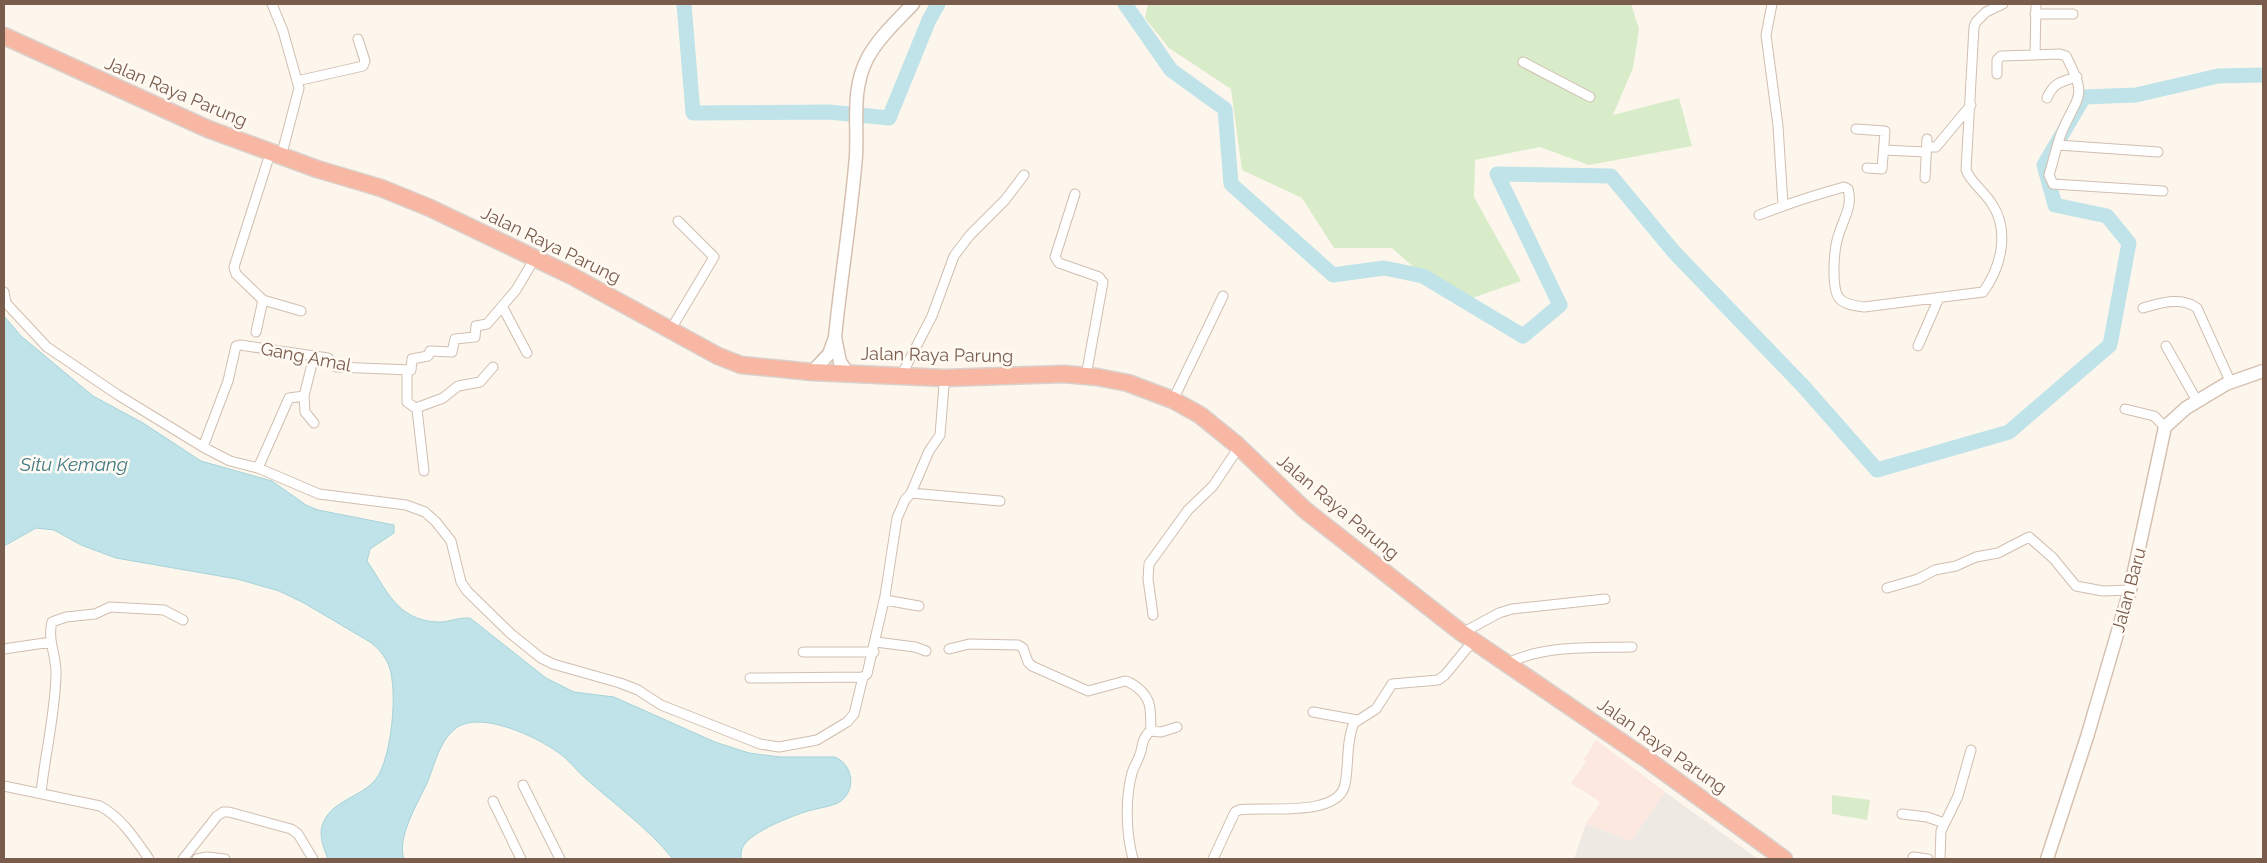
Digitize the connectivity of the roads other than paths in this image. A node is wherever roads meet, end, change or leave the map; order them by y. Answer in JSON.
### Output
{"nodes":[{"id":1,"x":272,"y":4,"type":"edge"},
{"id":2,"x":913,"y":4,"type":"edge"},
{"id":3,"x":1772,"y":4,"type":"edge"},
{"id":4,"x":2003,"y":4,"type":"edge"},
{"id":5,"x":2036,"y":4,"type":"edge"},
{"id":6,"x":2036,"y":14,"type":"junction"},
{"id":7,"x":2073,"y":14,"type":"dead end"},
{"id":8,"x":4,"y":36,"type":"edge"},
{"id":9,"x":358,"y":39,"type":"dead end"},
{"id":10,"x":4,"y":45,"type":"edge"},
{"id":11,"x":2035,"y":55,"type":"junction"},
{"id":12,"x":1523,"y":62,"type":"dead end"},
{"id":13,"x":1997,"y":74,"type":"dead end"},
{"id":14,"x":2078,"y":80,"type":"junction"},
{"id":15,"x":297,"y":81,"type":"junction"},
{"id":16,"x":1590,"y":97,"type":"dead end"},
{"id":17,"x":2047,"y":98,"type":"dead end"},
{"id":18,"x":1971,"y":104,"type":"junction"},
{"id":19,"x":1856,"y":129,"type":"dead end"},
{"id":20,"x":2058,"y":145,"type":"junction"},
{"id":21,"x":1926,"y":146,"type":"junction"},
{"id":22,"x":1884,"y":150,"type":"junction"},
{"id":23,"x":2158,"y":152,"type":"dead end"},
{"id":24,"x":275,"y":158,"type":"junction"},
{"id":25,"x":1866,"y":168,"type":"dead end"},
{"id":26,"x":1024,"y":174,"type":"dead end"},
{"id":27,"x":1925,"y":178,"type":"dead end"},
{"id":28,"x":2163,"y":191,"type":"dead end"},
{"id":29,"x":1075,"y":194,"type":"dead end"},
{"id":30,"x":1782,"y":205,"type":"junction"},
{"id":31,"x":1759,"y":215,"type":"dead end"},
{"id":32,"x":678,"y":221,"type":"dead end"},
{"id":33,"x":532,"y":263,"type":"junction"},
{"id":34,"x":4,"y":292,"type":"edge"},
{"id":35,"x":1223,"y":296,"type":"dead end"},
{"id":36,"x":1939,"y":298,"type":"junction"},
{"id":37,"x":263,"y":300,"type":"junction"},
{"id":38,"x":502,"y":306,"type":"junction"},
{"id":39,"x":2143,"y":308,"type":"dead end"},
{"id":40,"x":301,"y":311,"type":"dead end"},
{"id":41,"x":671,"y":329,"type":"junction"},
{"id":42,"x":256,"y":332,"type":"dead end"},
{"id":43,"x":835,"y":337,"type":"junction"},
{"id":44,"x":1918,"y":346,"type":"dead end"},
{"id":45,"x":2166,"y":346,"type":"dead end"},
{"id":46,"x":527,"y":352,"type":"dead end"},
{"id":47,"x":314,"y":356,"type":"junction"},
{"id":48,"x":493,"y":367,"type":"dead end"},
{"id":49,"x":407,"y":370,"type":"junction"},
{"id":50,"x":2263,"y":371,"type":"edge"},
{"id":51,"x":812,"y":372,"type":"junction"},
{"id":52,"x":848,"y":374,"type":"junction"},
{"id":53,"x":901,"y":376,"type":"junction"},
{"id":54,"x":1086,"y":376,"type":"junction"},
{"id":55,"x":2228,"y":382,"type":"junction"},
{"id":56,"x":944,"y":386,"type":"junction"},
{"id":57,"x":304,"y":396,"type":"junction"},
{"id":58,"x":2202,"y":398,"type":"junction"},
{"id":59,"x":1173,"y":400,"type":"junction"},
{"id":60,"x":416,"y":408,"type":"junction"},
{"id":61,"x":2125,"y":409,"type":"dead end"},
{"id":62,"x":314,"y":423,"type":"dead end"},
{"id":63,"x":2165,"y":426,"type":"junction"},
{"id":64,"x":203,"y":447,"type":"junction"},
{"id":65,"x":1235,"y":452,"type":"junction"},
{"id":66,"x":258,"y":468,"type":"junction"},
{"id":67,"x":424,"y":472,"type":"dead end"},
{"id":68,"x":1279,"y":490,"type":"junction"},
{"id":69,"x":911,"y":493,"type":"junction"},
{"id":70,"x":1000,"y":501,"type":"dead end"},
{"id":71,"x":1887,"y":588,"type":"dead end"},
{"id":72,"x":2130,"y":590,"type":"junction"},
{"id":73,"x":1605,"y":599,"type":"dead end"},
{"id":74,"x":885,"y":600,"type":"junction"},
{"id":75,"x":919,"y":606,"type":"dead end"},
{"id":76,"x":1153,"y":614,"type":"dead end"},
{"id":77,"x":182,"y":620,"type":"dead end"},
{"id":78,"x":1465,"y":640,"type":"junction"},
{"id":79,"x":51,"y":642,"type":"junction"},
{"id":80,"x":876,"y":642,"type":"junction"},
{"id":81,"x":1632,"y":647,"type":"dead end"},
{"id":82,"x":4,"y":649,"type":"edge"},
{"id":83,"x":949,"y":650,"type":"dead end"},
{"id":84,"x":926,"y":651,"type":"dead end"},
{"id":85,"x":803,"y":652,"type":"dead end"},
{"id":86,"x":874,"y":652,"type":"junction"},
{"id":87,"x":1508,"y":663,"type":"junction"},
{"id":88,"x":863,"y":677,"type":"junction"},
{"id":89,"x":750,"y":678,"type":"dead end"},
{"id":90,"x":1314,"y":712,"type":"dead end"},
{"id":91,"x":1357,"y":720,"type":"junction"},
{"id":92,"x":1176,"y":727,"type":"dead end"},
{"id":93,"x":1151,"y":730,"type":"junction"},
{"id":94,"x":1971,"y":750,"type":"dead end"},
{"id":95,"x":523,"y":785,"type":"dead end"},
{"id":96,"x":4,"y":786,"type":"edge"},
{"id":97,"x":41,"y":793,"type":"junction"},
{"id":98,"x":492,"y":801,"type":"dead end"},
{"id":99,"x":1902,"y":814,"type":"dead end"},
{"id":100,"x":1944,"y":823,"type":"junction"},
{"id":101,"x":1913,"y":857,"type":"dead end"},
{"id":102,"x":148,"y":859,"type":"edge"},
{"id":103,"x":182,"y":859,"type":"edge"},
{"id":104,"x":197,"y":859,"type":"edge"},
{"id":105,"x":225,"y":859,"type":"edge"},
{"id":106,"x":313,"y":859,"type":"edge"},
{"id":107,"x":522,"y":859,"type":"edge"},
{"id":108,"x":560,"y":859,"type":"edge"},
{"id":109,"x":1133,"y":859,"type":"edge"},
{"id":110,"x":1213,"y":859,"type":"edge"},
{"id":111,"x":1765,"y":859,"type":"edge"},
{"id":112,"x":1784,"y":859,"type":"edge"},
{"id":113,"x":1928,"y":859,"type":"edge"},
{"id":114,"x":1940,"y":859,"type":"edge"},
{"id":115,"x":2046,"y":859,"type":"edge"}],
"edges":[{"from":1,"to":15,"type":"street"},
{"from":2,"to":43,"type":"main road"},
{"from":3,"to":30,"type":"street"},
{"from":4,"to":18,"type":"street"},
{"from":5,"to":6,"type":"street"},
{"from":6,"to":7,"type":"street"},
{"from":6,"to":11,"type":"street"},
{"from":8,"to":24,"type":"highway","name":"Jalan Raya Parung"},
{"from":9,"to":15,"type":"street"},
{"from":10,"to":24,"type":"highway","name":"Jalan Raya Parung"},
{"from":11,"to":13,"type":"street"},
{"from":11,"to":14,"type":"street"},
{"from":12,"to":16,"type":"street"},
{"from":14,"to":17,"type":"street"},
{"from":14,"to":20,"type":"street"},
{"from":15,"to":24,"type":"street"},
{"from":18,"to":21,"type":"street"},
{"from":18,"to":36,"type":"street"},
{"from":19,"to":22,"type":"street"},
{"from":20,"to":23,"type":"street"},
{"from":20,"to":28,"type":"street"},
{"from":21,"to":22,"type":"street"},
{"from":21,"to":27,"type":"street"},
{"from":22,"to":25,"type":"street"},
{"from":24,"to":33,"type":"highway","name":"Jalan Raya Parung"},
{"from":24,"to":37,"type":"street"},
{"from":24,"to":41,"type":"highway","name":"Jalan Raya Parung"},
{"from":26,"to":53,"type":"street"},
{"from":29,"to":54,"type":"street"},
{"from":30,"to":31,"type":"street"},
{"from":30,"to":36,"type":"street"},
{"from":32,"to":41,"type":"street"},
{"from":33,"to":38,"type":"street"},
{"from":33,"to":56,"type":"highway","name":"Jalan Raya Parung"},
{"from":34,"to":64,"type":"street"},
{"from":35,"to":59,"type":"street"},
{"from":36,"to":44,"type":"street"},
{"from":37,"to":40,"type":"street"},
{"from":37,"to":42,"type":"street"},
{"from":38,"to":46,"type":"street"},
{"from":38,"to":49,"type":"street"},
{"from":39,"to":55,"type":"street"},
{"from":41,"to":51,"type":"highway","name":"Jalan Raya Parung"},
{"from":43,"to":51,"type":"main road"},
{"from":43,"to":52,"type":"main road"},
{"from":45,"to":58,"type":"street"},
{"from":47,"to":49,"type":"street","name":"Gang Amal"},
{"from":47,"to":57,"type":"street"},
{"from":47,"to":64,"type":"street","name":"Gang Amal"},
{"from":48,"to":60,"type":"street"},
{"from":49,"to":60,"type":"street"},
{"from":50,"to":55,"type":"main road"},
{"from":51,"to":52,"type":"highway","name":"Jalan Raya Parung"},
{"from":52,"to":53,"type":"highway","name":"Jalan Raya Parung"},
{"from":53,"to":54,"type":"highway","name":"Jalan Raya Parung"},
{"from":54,"to":59,"type":"highway","name":"Jalan Raya Parung"},
{"from":55,"to":58,"type":"main road"},
{"from":56,"to":65,"type":"highway","name":"Jalan Raya Parung"},
{"from":56,"to":69,"type":"street"},
{"from":57,"to":62,"type":"street"},
{"from":57,"to":66,"type":"street"},
{"from":58,"to":63,"type":"main road"},
{"from":59,"to":68,"type":"highway","name":"Jalan Raya Parung"},
{"from":60,"to":67,"type":"street"},
{"from":61,"to":63,"type":"street"},
{"from":63,"to":72,"type":"main road","name":"Jalan Baru"},
{"from":64,"to":66,"type":"street"},
{"from":65,"to":68,"type":"highway","name":"Jalan Raya Parung"},
{"from":65,"to":76,"type":"street"},
{"from":66,"to":88,"type":"street"},
{"from":68,"to":78,"type":"highway","name":"Jalan Raya Parung"},
{"from":69,"to":70,"type":"street"},
{"from":69,"to":74,"type":"street"},
{"from":71,"to":72,"type":"street"},
{"from":72,"to":115,"type":"main road","name":"Jalan Baru"},
{"from":73,"to":78,"type":"street"},
{"from":74,"to":75,"type":"street"},
{"from":74,"to":80,"type":"street"},
{"from":77,"to":79,"type":"street"},
{"from":78,"to":87,"type":"highway","name":"Jalan Raya Parung"},
{"from":78,"to":91,"type":"street"},
{"from":78,"to":111,"type":"highway","name":"Jalan Raya Parung"},
{"from":79,"to":82,"type":"street"},
{"from":79,"to":97,"type":"street"},
{"from":80,"to":84,"type":"street"},
{"from":80,"to":86,"type":"street"},
{"from":81,"to":87,"type":"street"},
{"from":83,"to":93,"type":"street"},
{"from":85,"to":86,"type":"street"},
{"from":86,"to":88,"type":"street"},
{"from":87,"to":112,"type":"highway","name":"Jalan Raya Parung"},
{"from":88,"to":89,"type":"street"},
{"from":90,"to":91,"type":"street"},
{"from":91,"to":110,"type":"street"},
{"from":92,"to":93,"type":"street"},
{"from":93,"to":109,"type":"street"},
{"from":94,"to":100,"type":"street"},
{"from":95,"to":108,"type":"street"},
{"from":96,"to":97,"type":"street"},
{"from":97,"to":102,"type":"street"},
{"from":98,"to":107,"type":"street"},
{"from":99,"to":100,"type":"street"},
{"from":100,"to":114,"type":"street"},
{"from":101,"to":113,"type":"street"},
{"from":103,"to":106,"type":"street"},
{"from":104,"to":105,"type":"street"}]}
